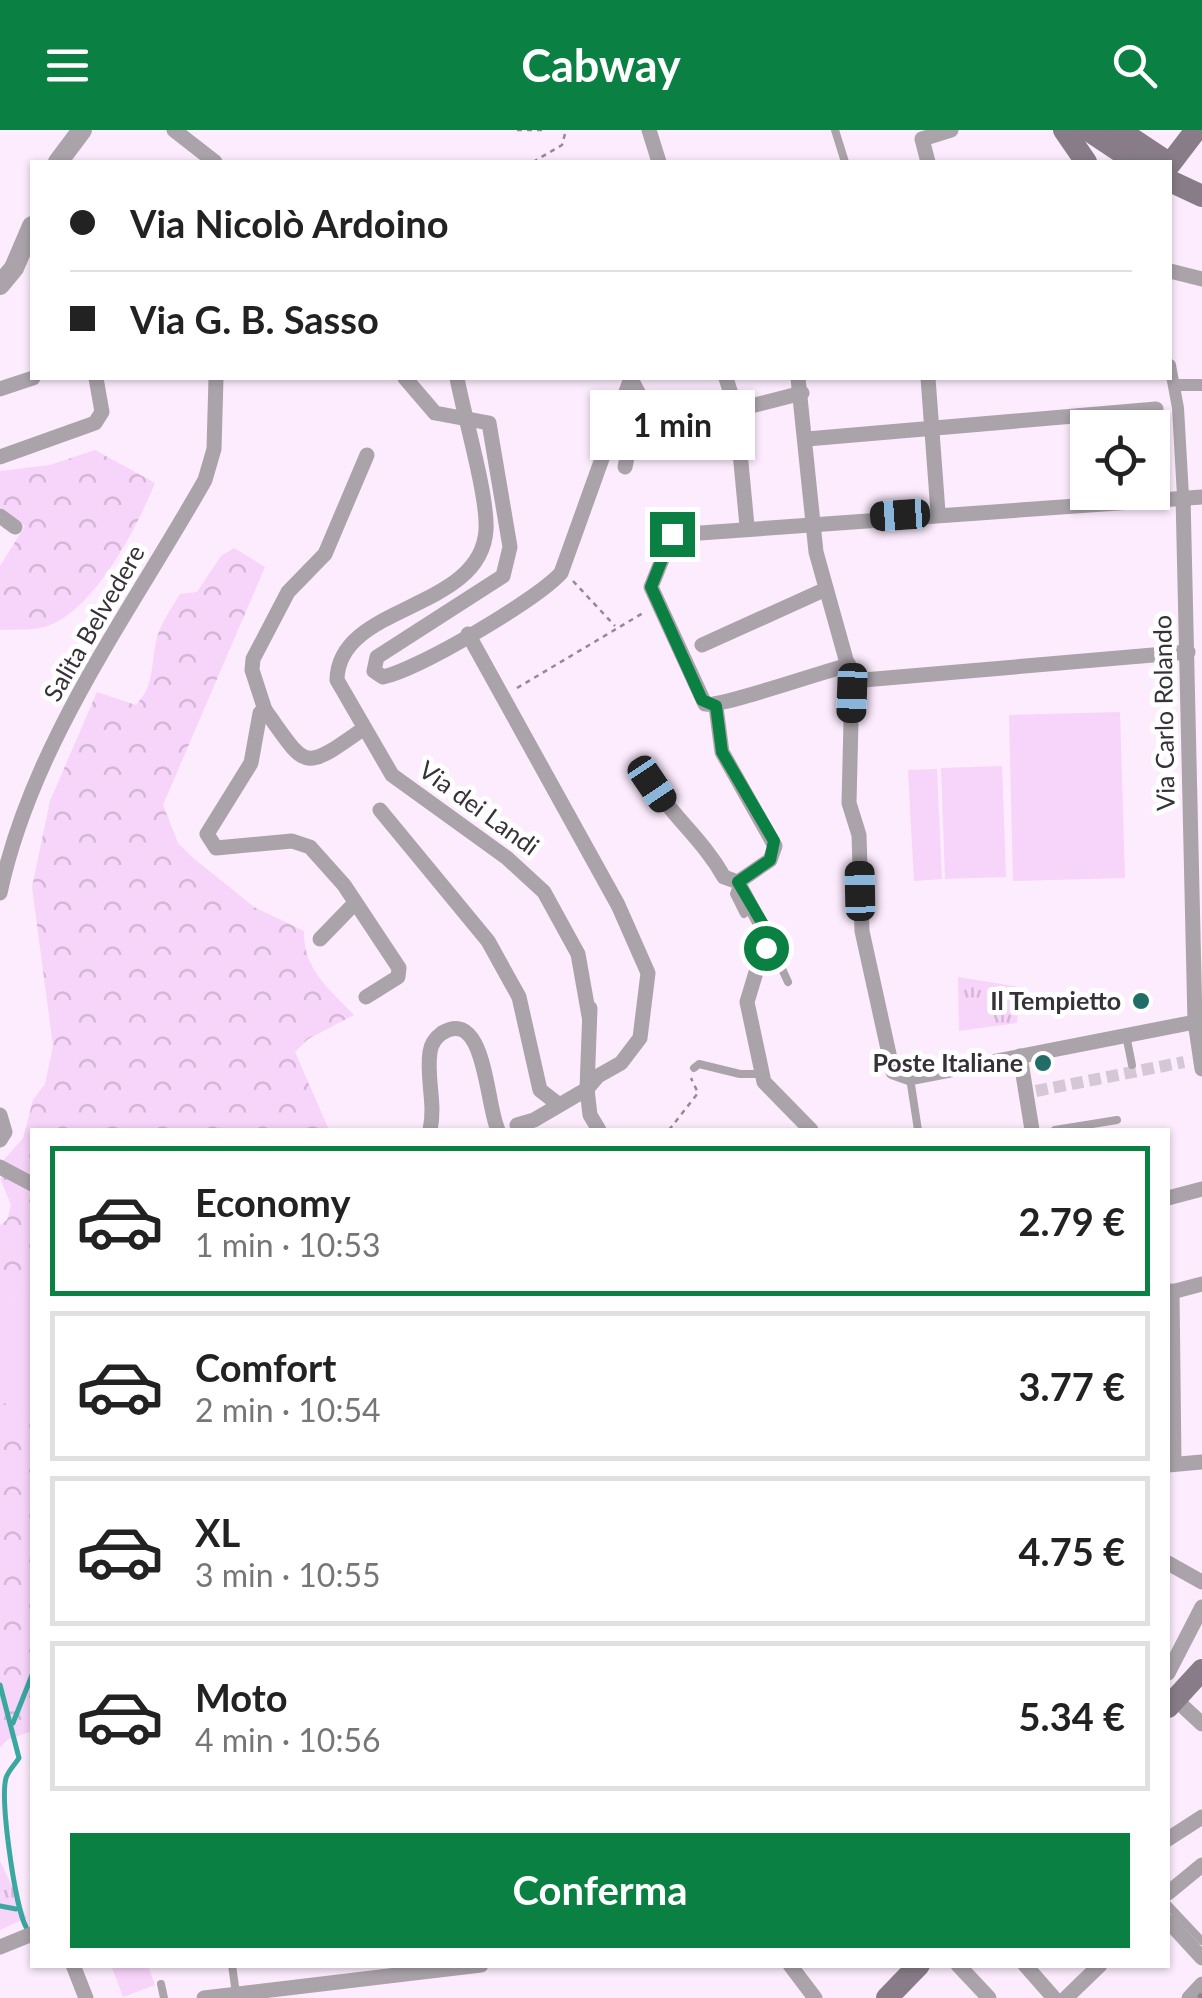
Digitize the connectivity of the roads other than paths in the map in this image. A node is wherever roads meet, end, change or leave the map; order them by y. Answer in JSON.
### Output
{"nodes":[{"id":1,"x":82,"y":130,"type":"edge"},
{"id":2,"x":174,"y":130,"type":"edge"},
{"id":3,"x":648,"y":130,"type":"edge"},
{"id":4,"x":836,"y":130,"type":"edge"},
{"id":5,"x":951,"y":130,"type":"edge"},
{"id":6,"x":1064,"y":130,"type":"edge"},
{"id":7,"x":1106,"y":134,"type":"edge"},
{"id":8,"x":1196,"y":134,"type":"edge"},
{"id":9,"x":60,"y":160,"type":"edge"},
{"id":10,"x":210,"y":160,"type":"edge"},
{"id":11,"x":658,"y":160,"type":"edge"},
{"id":12,"x":844,"y":160,"type":"edge"},
{"id":13,"x":927,"y":160,"type":"edge"},
{"id":14,"x":1085,"y":160,"type":"edge"},
{"id":15,"x":1087,"y":160,"type":"edge"},
{"id":16,"x":1134,"y":160,"type":"edge"},
{"id":17,"x":1162,"y":160,"type":"edge"},
{"id":18,"x":1172,"y":160,"type":"edge"},
{"id":19,"x":30,"y":230,"type":"edge"},
{"id":20,"x":1172,"y":272,"type":"edge"},
{"id":21,"x":2,"y":279,"type":"edge"},
{"id":22,"x":1202,"y":279,"type":"edge"},
{"id":23,"x":1172,"y":372,"type":"edge"},
{"id":24,"x":30,"y":379,"type":"edge"},
{"id":25,"x":96,"y":380,"type":"edge"},
{"id":26,"x":216,"y":380,"type":"edge"},
{"id":27,"x":407,"y":380,"type":"edge"},
{"id":28,"x":457,"y":380,"type":"edge"},
{"id":29,"x":630,"y":380,"type":"edge"},
{"id":30,"x":633,"y":380,"type":"edge"},
{"id":31,"x":727,"y":380,"type":"edge"},
{"id":32,"x":928,"y":380,"type":"edge"},
{"id":33,"x":800,"y":385,"type":"edge"},
{"id":34,"x":1175,"y":385,"type":"junction"},
{"id":35,"x":1202,"y":385,"type":"edge"},
{"id":36,"x":0,"y":389,"type":"edge"},
{"id":37,"x":755,"y":406,"type":"dead end"},
{"id":38,"x":1178,"y":408,"type":"junction"},
{"id":39,"x":1156,"y":409,"type":"joint"},
{"id":40,"x":736,"y":410,"type":"junction"},
{"id":41,"x":692,"y":414,"type":"road end"},
{"id":42,"x":464,"y":419,"type":"junction"},
{"id":43,"x":931,"y":426,"type":"junction"},
{"id":44,"x":807,"y":439,"type":"junction"},
{"id":45,"x":367,"y":455,"type":"dead end"},
{"id":46,"x":0,"y":457,"type":"edge"},
{"id":47,"x":625,"y":466,"type":"dead end"},
{"id":48,"x":1183,"y":496,"type":"junction"},
{"id":49,"x":1202,"y":497,"type":"edge"},
{"id":50,"x":938,"y":512,"type":"junction"},
{"id":51,"x":0,"y":516,"type":"edge"},
{"id":52,"x":814,"y":522,"type":"junction"},
{"id":53,"x":748,"y":526,"type":"junction"},
{"id":54,"x":15,"y":527,"type":"dead end"},
{"id":55,"x":826,"y":590,"type":"junction"},
{"id":56,"x":468,"y":634,"type":"junction"},
{"id":57,"x":702,"y":645,"type":"dead end"},
{"id":58,"x":1188,"y":652,"type":"junction"},
{"id":59,"x":851,"y":673,"type":"junction"},
{"id":60,"x":716,"y":706,"type":"junction"},
{"id":61,"x":266,"y":710,"type":"junction"},
{"id":62,"x":362,"y":728,"type":"junction"},
{"id":63,"x":652,"y":784,"type":"dead end"},
{"id":64,"x":380,"y":810,"type":"dead end"},
{"id":65,"x":742,"y":878,"type":"junction"},
{"id":66,"x":0,"y":892,"type":"edge"},
{"id":67,"x":356,"y":903,"type":"junction"},
{"id":68,"x":744,"y":914,"type":"dead end"},
{"id":69,"x":1197,"y":931,"type":"edge"},
{"id":70,"x":767,"y":936,"type":"junction"},
{"id":71,"x":320,"y":939,"type":"dead end"},
{"id":72,"x":580,"y":942,"type":"dead end"},
{"id":73,"x":788,"y":982,"type":"dead end"},
{"id":74,"x":366,"y":997,"type":"dead end"},
{"id":75,"x":590,"y":1016,"type":"junction"},
{"id":76,"x":1195,"y":1022,"type":"junction"},
{"id":77,"x":1125,"y":1032,"type":"junction"},
{"id":78,"x":1020,"y":1056,"type":"junction"},
{"id":79,"x":1132,"y":1064,"type":"dead end"},
{"id":80,"x":1196,"y":1064,"type":"edge"},
{"id":81,"x":694,"y":1068,"type":"road end"},
{"id":82,"x":762,"y":1074,"type":"junction"},
{"id":83,"x":910,"y":1078,"type":"junction"},
{"id":84,"x":587,"y":1089,"type":"junction"},
{"id":85,"x":558,"y":1104,"type":"junction"},
{"id":86,"x":0,"y":1115,"type":"edge"},
{"id":87,"x":1118,"y":1120,"type":"dead end"},
{"id":88,"x":517,"y":1125,"type":"dead end"},
{"id":89,"x":430,"y":1128,"type":"edge"},
{"id":90,"x":490,"y":1128,"type":"edge"},
{"id":91,"x":599,"y":1128,"type":"edge"},
{"id":92,"x":809,"y":1128,"type":"edge"},
{"id":93,"x":918,"y":1128,"type":"edge"},
{"id":94,"x":1032,"y":1128,"type":"edge"},
{"id":95,"x":1068,"y":1128,"type":"edge"},
{"id":96,"x":0,"y":1140,"type":"edge"},
{"id":97,"x":0,"y":1167,"type":"edge"},
{"id":98,"x":30,"y":1183,"type":"edge"},
{"id":99,"x":1202,"y":1190,"type":"edge"},
{"id":100,"x":1170,"y":1198,"type":"edge"},
{"id":101,"x":1202,"y":1284,"type":"edge"},
{"id":102,"x":1170,"y":1292,"type":"edge"},
{"id":103,"x":1202,"y":1462,"type":"edge"},
{"id":104,"x":1171,"y":1464,"type":"edge"},
{"id":105,"x":1170,"y":1563,"type":"edge"},
{"id":106,"x":1202,"y":1582,"type":"edge"},
{"id":107,"x":1202,"y":1607,"type":"edge"},
{"id":108,"x":1170,"y":1669,"type":"edge"},
{"id":109,"x":1202,"y":1670,"type":"edge"},
{"id":110,"x":1171,"y":1703,"type":"edge"},
{"id":111,"x":1202,"y":1724,"type":"edge"},
{"id":112,"x":1202,"y":1817,"type":"edge"},
{"id":113,"x":1170,"y":1838,"type":"edge"},
{"id":114,"x":1202,"y":1864,"type":"edge"},
{"id":115,"x":1170,"y":1891,"type":"edge"},
{"id":116,"x":1170,"y":1907,"type":"edge"},
{"id":117,"x":1170,"y":1923,"type":"edge"},
{"id":118,"x":30,"y":1935,"type":"edge"},
{"id":119,"x":1202,"y":1941,"type":"edge"},
{"id":120,"x":0,"y":1947,"type":"edge"},
{"id":121,"x":1202,"y":1958,"type":"edge"},
{"id":122,"x":74,"y":1968,"type":"edge"},
{"id":123,"x":232,"y":1968,"type":"edge"},
{"id":124,"x":456,"y":1968,"type":"edge"},
{"id":125,"x":792,"y":1968,"type":"edge"},
{"id":126,"x":915,"y":1968,"type":"edge"},
{"id":127,"x":961,"y":1968,"type":"edge"},
{"id":128,"x":1028,"y":1968,"type":"edge"},
{"id":129,"x":1097,"y":1968,"type":"edge"},
{"id":130,"x":161,"y":1984,"type":"dead end"},
{"id":131,"x":1202,"y":1984,"type":"edge"},
{"id":132,"x":236,"y":1994,"type":"junction"},
{"id":133,"x":806,"y":1995,"type":"edge"},
{"id":134,"x":86,"y":1998,"type":"edge"},
{"id":135,"x":164,"y":1998,"type":"edge"},
{"id":136,"x":204,"y":1998,"type":"edge"},
{"id":137,"x":887,"y":1998,"type":"edge"},
{"id":138,"x":989,"y":1998,"type":"edge"},
{"id":139,"x":1054,"y":1998,"type":"edge"},
{"id":140,"x":1066,"y":1998,"type":"edge"},
{"id":141,"x":1189,"y":1998,"type":"edge"}],
"edges":[{"from":1,"to":9,"type":"street"},
{"from":2,"to":10,"type":"street"},
{"from":3,"to":11,"type":"street"},
{"from":4,"to":12,"type":"lane"},
{"from":5,"to":13,"type":"street"},
{"from":6,"to":14,"type":"main road"},
{"from":7,"to":15,"type":"street"},
{"from":7,"to":16,"type":"main road"},
{"from":7,"to":17,"type":"main road"},
{"from":8,"to":18,"type":"main road"},
{"from":19,"to":21,"type":"street"},
{"from":20,"to":22,"type":"street"},
{"from":23,"to":34,"type":"street","name":"Via Carlo Rolando"},
{"from":24,"to":36,"type":"street"},
{"from":25,"to":46,"type":"street"},
{"from":26,"to":66,"type":"street","name":"Salita Belvedere"},
{"from":27,"to":42,"type":"street"},
{"from":28,"to":42,"type":"street","name":"Via dei Landi"},
{"from":29,"to":56,"type":"street"},
{"from":30,"to":47,"type":"street"},
{"from":31,"to":40,"type":"street"},
{"from":32,"to":43,"type":"street"},
{"from":33,"to":37,"type":"street"},
{"from":33,"to":44,"type":"street"},
{"from":34,"to":35,"type":"street"},
{"from":34,"to":38,"type":"street","name":"Via Carlo Rolando"},
{"from":38,"to":39,"type":"street"},
{"from":38,"to":48,"type":"street","name":"Via Carlo Rolando"},
{"from":39,"to":43,"type":"street"},
{"from":40,"to":41,"type":"street"},
{"from":40,"to":53,"type":"street"},
{"from":42,"to":56,"type":"street"},
{"from":42,"to":62,"type":"street","name":"Via dei Landi"},
{"from":43,"to":44,"type":"street"},
{"from":43,"to":50,"type":"street"},
{"from":44,"to":52,"type":"street"},
{"from":45,"to":61,"type":"street"},
{"from":48,"to":49,"type":"street"},
{"from":48,"to":50,"type":"street"},
{"from":48,"to":58,"type":"street","name":"Via Carlo Rolando"},
{"from":50,"to":52,"type":"street"},
{"from":51,"to":54,"type":"street"},
{"from":52,"to":53,"type":"street"},
{"from":52,"to":55,"type":"street"},
{"from":53,"to":60,"type":"street"},
{"from":55,"to":57,"type":"street"},
{"from":55,"to":59,"type":"street"},
{"from":56,"to":84,"type":"street","name":"Via dei Landi"},
{"from":58,"to":59,"type":"street"},
{"from":58,"to":69,"type":"street","name":"Via Carlo Rolando"},
{"from":59,"to":60,"type":"street"},
{"from":59,"to":83,"type":"street"},
{"from":60,"to":65,"type":"street"},
{"from":61,"to":62,"type":"street"},
{"from":61,"to":67,"type":"street"},
{"from":62,"to":75,"type":"street","name":"Via dei Landi"},
{"from":63,"to":65,"type":"street"},
{"from":64,"to":85,"type":"street"},
{"from":65,"to":68,"type":"lane"},
{"from":65,"to":70,"type":"street"},
{"from":67,"to":71,"type":"street"},
{"from":67,"to":74,"type":"street"},
{"from":69,"to":76,"type":"street","name":"Via Carlo Rolando"},
{"from":70,"to":73,"type":"lane"},
{"from":70,"to":82,"type":"street"},
{"from":72,"to":75,"type":"street","name":"Via dei Landi"},
{"from":75,"to":84,"type":"street","name":"Via dei Landi"},
{"from":76,"to":77,"type":"street"},
{"from":76,"to":80,"type":"street","name":"Via Carlo Rolando"},
{"from":77,"to":78,"type":"street"},
{"from":77,"to":79,"type":"lane"},
{"from":78,"to":83,"type":"street"},
{"from":78,"to":94,"type":"street"},
{"from":81,"to":82,"type":"lane"},
{"from":82,"to":92,"type":"street"},
{"from":83,"to":93,"type":"lane"},
{"from":84,"to":85,"type":"street","name":"Via dei Landi"},
{"from":84,"to":91,"type":"street","name":"Via dei Landi"},
{"from":85,"to":88,"type":"street","name":"Via dei Landi"},
{"from":86,"to":96,"type":"street"},
{"from":87,"to":95,"type":"lane"},
{"from":89,"to":90,"type":"street"},
{"from":97,"to":98,"type":"street"},
{"from":99,"to":100,"type":"street"},
{"from":101,"to":102,"type":"street"},
{"from":102,"to":104,"type":"street"},
{"from":103,"to":104,"type":"street"},
{"from":105,"to":106,"type":"street"},
{"from":107,"to":108,"type":"street"},
{"from":109,"to":110,"type":"main road"},
{"from":110,"to":111,"type":"street"},
{"from":112,"to":113,"type":"street"},
{"from":114,"to":115,"type":"street"},
{"from":116,"to":119,"type":"lane"},
{"from":117,"to":121,"type":"street"},
{"from":118,"to":120,"type":"street"},
{"from":122,"to":134,"type":"street"},
{"from":123,"to":132,"type":"lane"},
{"from":124,"to":132,"type":"street"},
{"from":125,"to":133,"type":"street"},
{"from":126,"to":137,"type":"main road"},
{"from":127,"to":138,"type":"street"},
{"from":128,"to":139,"type":"street"},
{"from":129,"to":140,"type":"street"},
{"from":130,"to":135,"type":"lane"},
{"from":131,"to":141,"type":"street"},
{"from":132,"to":136,"type":"street"}]}
